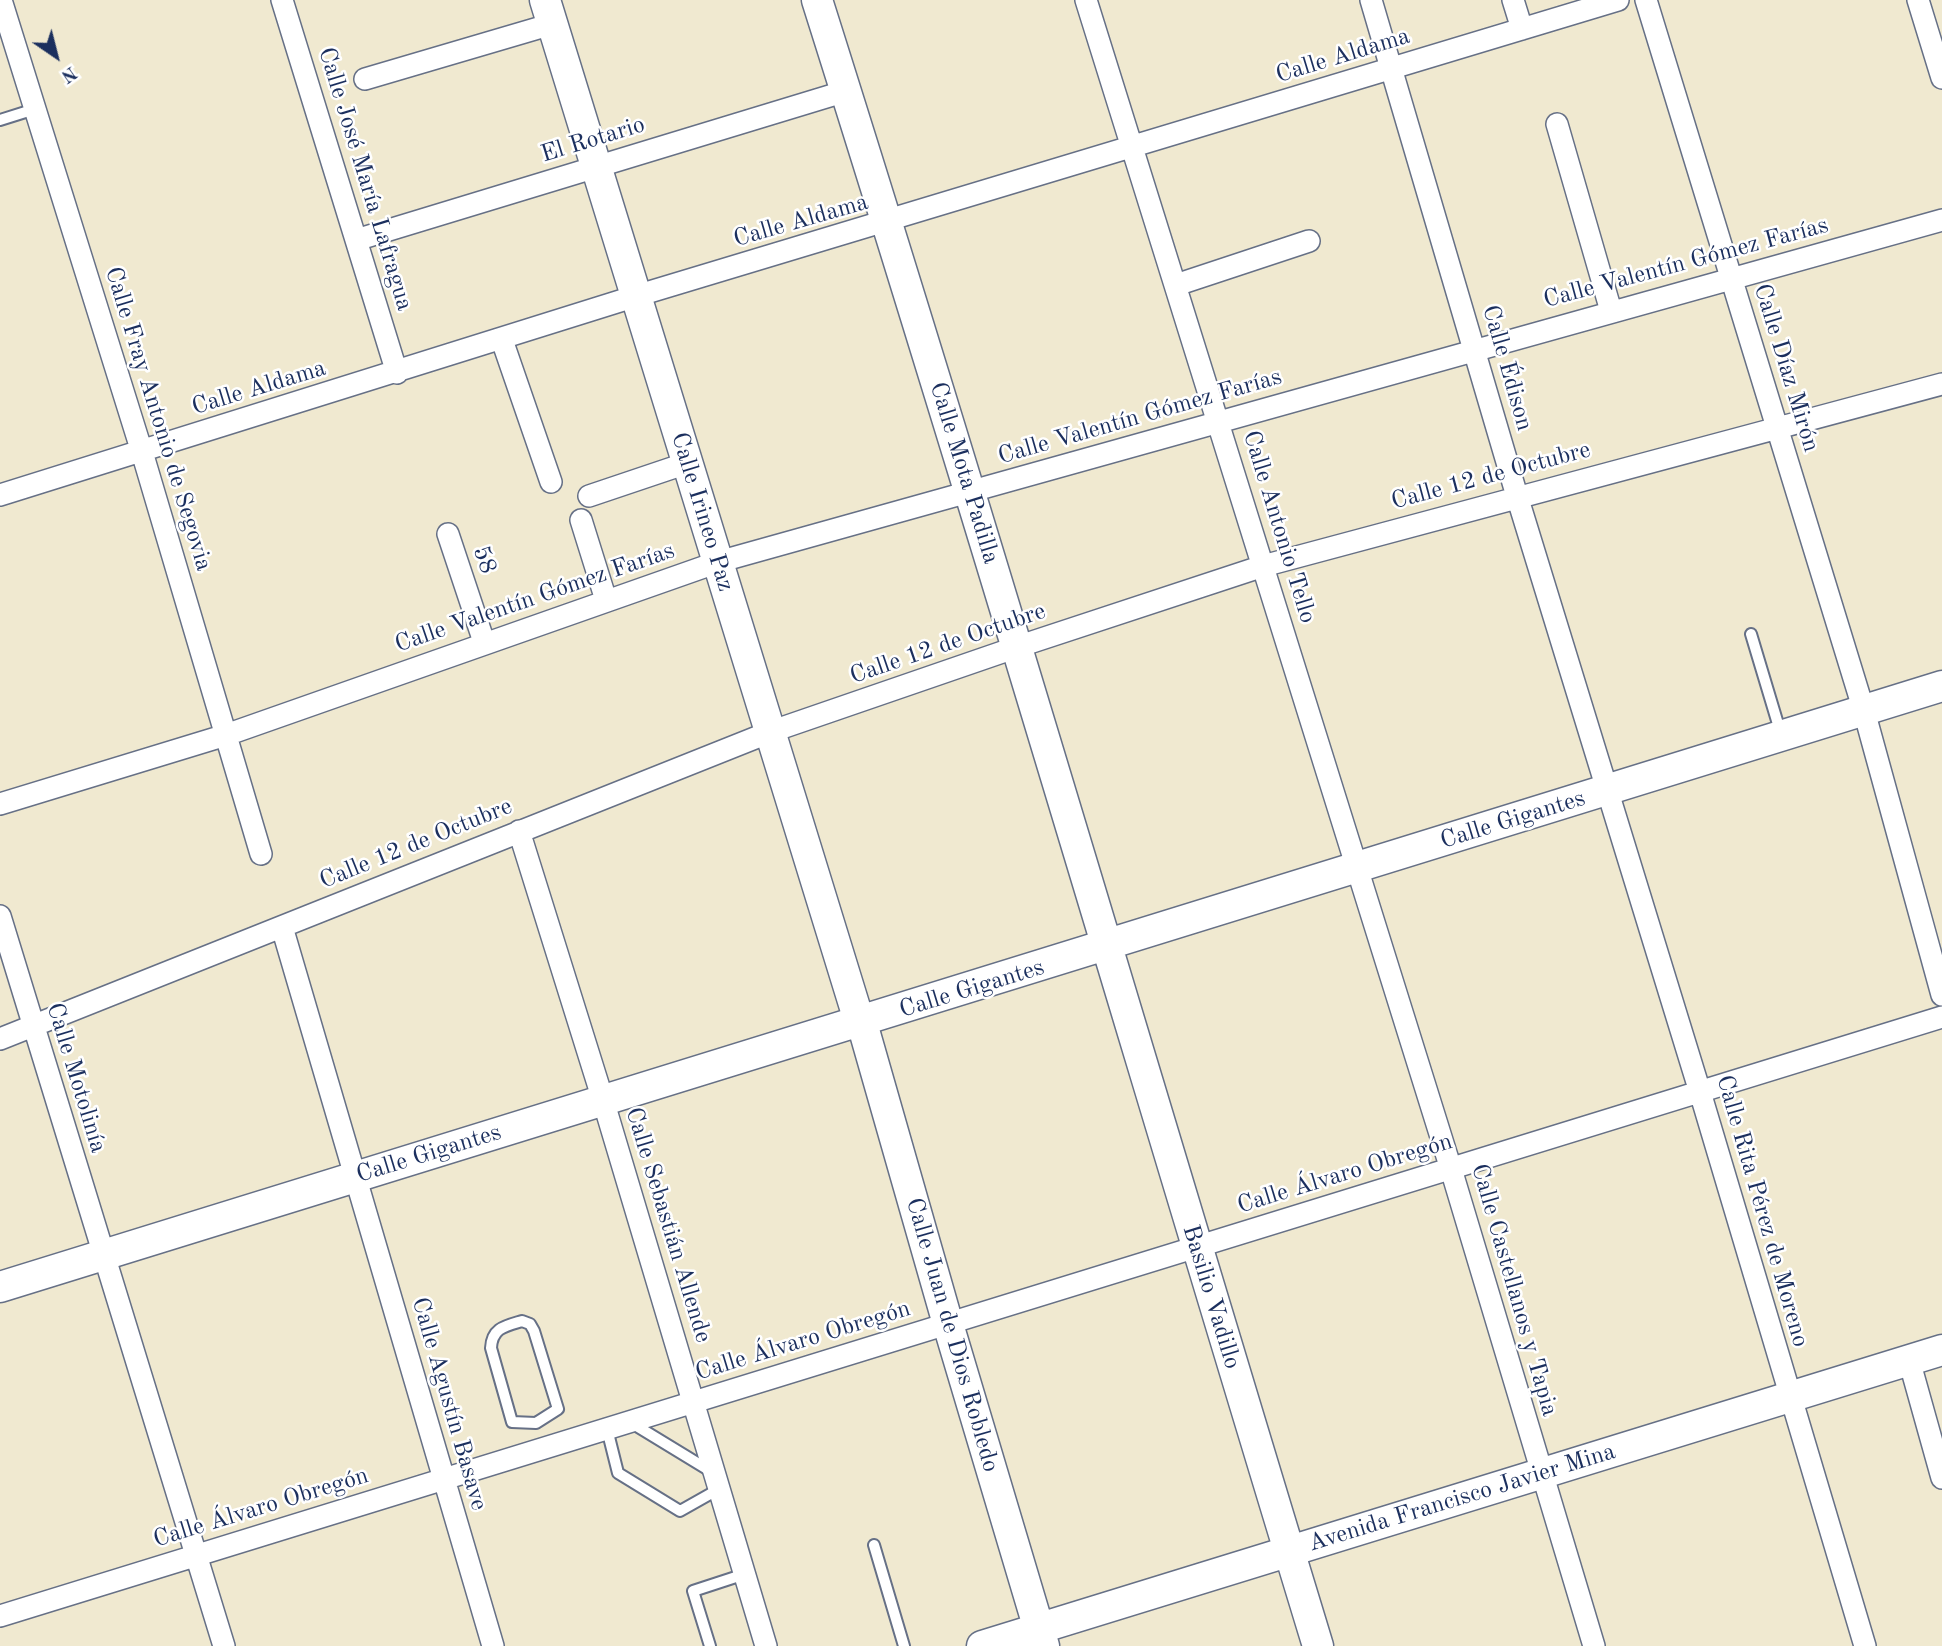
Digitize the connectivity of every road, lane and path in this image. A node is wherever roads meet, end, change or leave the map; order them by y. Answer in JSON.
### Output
{"nodes":[{"id":1,"x":1,"y":0,"type":"edge"},
{"id":2,"x":282,"y":0,"type":"edge"},
{"id":3,"x":817,"y":0,"type":"edge"},
{"id":4,"x":1086,"y":0,"type":"edge"},
{"id":5,"x":1371,"y":0,"type":"edge"},
{"id":6,"x":1513,"y":0,"type":"edge"},
{"id":7,"x":1618,"y":0,"type":"edge"},
{"id":8,"x":1646,"y":0,"type":"edge"},
{"id":9,"x":1918,"y":0,"type":"edge"},
{"id":10,"x":549,"y":12,"type":"edge"},
{"id":11,"x":1522,"y":29,"type":"junction"},
{"id":12,"x":1393,"y":69,"type":"junction"},
{"id":13,"x":1942,"y":78,"type":"edge"},
{"id":14,"x":365,"y":79,"type":"dead end"},
{"id":15,"x":846,"y":91,"type":"junction"},
{"id":16,"x":36,"y":109,"type":"junction"},
{"id":17,"x":0,"y":120,"type":"edge"},
{"id":18,"x":1557,"y":124,"type":"dead end"},
{"id":19,"x":1133,"y":148,"type":"junction"},
{"id":20,"x":596,"y":167,"type":"junction"},
{"id":21,"x":1942,"y":220,"type":"edge"},
{"id":22,"x":888,"y":223,"type":"junction"},
{"id":23,"x":356,"y":240,"type":"junction"},
{"id":24,"x":1309,"y":241,"type":"dead end"},
{"id":25,"x":1731,"y":277,"type":"junction"},
{"id":26,"x":1176,"y":285,"type":"junction"},
{"id":27,"x":636,"y":296,"type":"junction"},
{"id":28,"x":1611,"y":311,"type":"junction"},
{"id":29,"x":502,"y":340,"type":"junction"},
{"id":30,"x":1473,"y":349,"type":"junction"},
{"id":31,"x":397,"y":373,"type":"junction"},
{"id":32,"x":1942,"y":384,"type":"edge"},
{"id":33,"x":1219,"y":422,"type":"junction"},
{"id":34,"x":1777,"y":427,"type":"junction"},
{"id":35,"x":142,"y":452,"type":"junction"},
{"id":36,"x":687,"y":463,"type":"junction"},
{"id":37,"x":551,"y":482,"type":"dead end"},
{"id":38,"x":970,"y":492,"type":"junction"},
{"id":39,"x":0,"y":495,"type":"edge"},
{"id":40,"x":589,"y":496,"type":"dead end"},
{"id":41,"x":1517,"y":496,"type":"junction"},
{"id":42,"x":581,"y":520,"type":"dead end"},
{"id":43,"x":448,"y":534,"type":"dead end"},
{"id":44,"x":718,"y":562,"type":"junction"},
{"id":45,"x":1263,"y":566,"type":"junction"},
{"id":46,"x":606,"y":600,"type":"junction"},
{"id":47,"x":1751,"y":634,"type":"dead end"},
{"id":48,"x":484,"y":642,"type":"junction"},
{"id":49,"x":1017,"y":647,"type":"junction"},
{"id":50,"x":1942,"y":686,"type":"edge"},
{"id":51,"x":1864,"y":710,"type":"junction"},
{"id":52,"x":770,"y":732,"type":"junction"},
{"id":53,"x":226,"y":734,"type":"junction"},
{"id":54,"x":1782,"y":737,"type":"junction"},
{"id":55,"x":1607,"y":791,"type":"junction"},
{"id":56,"x":0,"y":804,"type":"edge"},
{"id":57,"x":519,"y":831,"type":"junction"},
{"id":58,"x":261,"y":854,"type":"dead end"},
{"id":59,"x":1358,"y":869,"type":"junction"},
{"id":60,"x":0,"y":916,"type":"edge"},
{"id":61,"x":282,"y":927,"type":"junction"},
{"id":62,"x":1108,"y":946,"type":"junction"},
{"id":63,"x":1942,"y":995,"type":"edge"},
{"id":64,"x":1942,"y":1017,"type":"edge"},
{"id":65,"x":862,"y":1023,"type":"junction"},
{"id":66,"x":33,"y":1026,"type":"junction"},
{"id":67,"x":0,"y":1039,"type":"edge"},
{"id":68,"x":1700,"y":1092,"type":"junction"},
{"id":69,"x":603,"y":1100,"type":"junction"},
{"id":70,"x":1451,"y":1169,"type":"junction"},
{"id":71,"x":357,"y":1176,"type":"junction"},
{"id":72,"x":1195,"y":1248,"type":"junction"},
{"id":73,"x":103,"y":1256,"type":"junction"},
{"id":74,"x":0,"y":1287,"type":"edge"},
{"id":75,"x":948,"y":1324,"type":"junction"},
{"id":76,"x":1942,"y":1350,"type":"edge"},
{"id":77,"x":1909,"y":1360,"type":"junction"},
{"id":78,"x":1789,"y":1397,"type":"junction"},
{"id":79,"x":693,"y":1402,"type":"junction"},
{"id":80,"x":629,"y":1422,"type":"junction"},
{"id":81,"x":537,"y":1423,"type":"junction"},
{"id":82,"x":607,"y":1429,"type":"junction"},
{"id":83,"x":544,"y":1448,"type":"junction"},
{"id":84,"x":1541,"y":1474,"type":"junction"},
{"id":85,"x":1942,"y":1478,"type":"edge"},
{"id":86,"x":443,"y":1479,"type":"junction"},
{"id":87,"x":717,"y":1481,"type":"junction"},
{"id":88,"x":874,"y":1545,"type":"dead end"},
{"id":89,"x":1289,"y":1552,"type":"junction"},
{"id":90,"x":198,"y":1555,"type":"junction"},
{"id":91,"x":745,"y":1574,"type":"junction"},
{"id":92,"x":0,"y":1616,"type":"edge"},
{"id":93,"x":1041,"y":1637,"type":"edge"},
{"id":94,"x":224,"y":1646,"type":"edge"},
{"id":95,"x":493,"y":1646,"type":"edge"},
{"id":96,"x":710,"y":1646,"type":"edge"},
{"id":97,"x":766,"y":1646,"type":"edge"},
{"id":98,"x":904,"y":1646,"type":"edge"},
{"id":99,"x":982,"y":1646,"type":"edge"},
{"id":100,"x":1318,"y":1646,"type":"edge"},
{"id":101,"x":1594,"y":1646,"type":"edge"},
{"id":102,"x":1865,"y":1646,"type":"edge"}],
"edges":[{"from":1,"to":16,"type":"street","name":"Calle Fray Antonio de Segovia"},
{"from":2,"to":23,"type":"street","name":"Calle José María Lafragua"},
{"from":3,"to":15,"type":"street","name":"Calle Mota Padilla"},
{"from":4,"to":19,"type":"street","name":"Calle Antonio Tello"},
{"from":5,"to":12,"type":"street","name":"Calle Édison"},
{"from":6,"to":11,"type":"street"},
{"from":7,"to":11,"type":"street","name":"Calle Aldama"},
{"from":8,"to":25,"type":"street","name":"Calle Díaz Mirón"},
{"from":9,"to":13,"type":"street"},
{"from":10,"to":14,"type":"street"},
{"from":10,"to":20,"type":"street","name":"Calle Irineo Paz"},
{"from":11,"to":12,"type":"street","name":"Calle Aldama"},
{"from":12,"to":19,"type":"street","name":"Calle Aldama"},
{"from":12,"to":30,"type":"street","name":"Calle Édison"},
{"from":15,"to":20,"type":"street","name":"El Rotario"},
{"from":15,"to":22,"type":"street","name":"Calle Mota Padilla"},
{"from":16,"to":17,"type":"lane"},
{"from":16,"to":35,"type":"street","name":"Calle Fray Antonio de Segovia"},
{"from":18,"to":28,"type":"street"},
{"from":19,"to":22,"type":"street","name":"Calle Aldama"},
{"from":19,"to":26,"type":"street","name":"Calle Antonio Tello"},
{"from":20,"to":23,"type":"street","name":"El Rotario"},
{"from":20,"to":27,"type":"street","name":"Calle Irineo Paz"},
{"from":21,"to":25,"type":"street","name":"Calle Valentín Gómez Farías"},
{"from":22,"to":27,"type":"street","name":"Calle Aldama"},
{"from":22,"to":38,"type":"street","name":"Calle Mota Padilla"},
{"from":23,"to":31,"type":"street","name":"Calle José María Lafragua"},
{"from":24,"to":26,"type":"street"},
{"from":25,"to":28,"type":"street","name":"Calle Valentín Gómez Farías"},
{"from":25,"to":34,"type":"street","name":"Calle Díaz Mirón"},
{"from":26,"to":33,"type":"street","name":"Calle Antonio Tello"},
{"from":27,"to":29,"type":"street","name":"Calle Aldama"},
{"from":27,"to":36,"type":"street","name":"Calle Irineo Paz"},
{"from":28,"to":30,"type":"street","name":"Calle Valentín Gómez Farías"},
{"from":29,"to":31,"type":"street","name":"Calle Aldama"},
{"from":29,"to":37,"type":"street"},
{"from":30,"to":33,"type":"street","name":"Calle Valentín Gómez Farías"},
{"from":30,"to":41,"type":"street","name":"Calle Édison"},
{"from":31,"to":35,"type":"street","name":"Calle Aldama"},
{"from":32,"to":34,"type":"street","name":"Calle 12 de Octubre"},
{"from":33,"to":38,"type":"street","name":"Calle Valentín Gómez Farías"},
{"from":33,"to":45,"type":"street","name":"Calle Antonio Tello"},
{"from":34,"to":41,"type":"street","name":"Calle 12 de Octubre"},
{"from":34,"to":51,"type":"street","name":"Calle Díaz Mirón"},
{"from":35,"to":39,"type":"street","name":"Calle Aldama"},
{"from":35,"to":53,"type":"street","name":"Calle Fray Antonio de Segovia"},
{"from":36,"to":40,"type":"street"},
{"from":36,"to":44,"type":"street","name":"Calle Irineo Paz"},
{"from":38,"to":44,"type":"street","name":"Calle Valentín Gómez Farías"},
{"from":38,"to":49,"type":"street","name":"Calle Mota Padilla"},
{"from":41,"to":45,"type":"street","name":"Calle 12 de Octubre"},
{"from":41,"to":55,"type":"street","name":"Calle Édison"},
{"from":42,"to":46,"type":"street"},
{"from":43,"to":48,"type":"street","name":"58"},
{"from":44,"to":46,"type":"street","name":"Calle Valentín Gómez Farías"},
{"from":44,"to":52,"type":"street","name":"Calle Irineo Paz"},
{"from":45,"to":49,"type":"street","name":"Calle 12 de Octubre"},
{"from":45,"to":59,"type":"street","name":"Calle Antonio Tello"},
{"from":46,"to":48,"type":"street","name":"Calle Valentín Gómez Farías"},
{"from":47,"to":54,"type":"lane"},
{"from":48,"to":53,"type":"street","name":"Calle Valentín Gómez Farías"},
{"from":49,"to":52,"type":"street","name":"Calle 12 de Octubre"},
{"from":49,"to":62,"type":"street","name":"Calle Mota Padilla"},
{"from":50,"to":51,"type":"street","name":"Calle Gigantes"},
{"from":51,"to":54,"type":"street","name":"Calle Gigantes"},
{"from":51,"to":63,"type":"street","name":"Calle Díaz Mirón"},
{"from":52,"to":57,"type":"street","name":"Calle 12 de Octubre"},
{"from":52,"to":65,"type":"street","name":"Calle Irineo Paz"},
{"from":53,"to":56,"type":"street","name":"Calle Valentín Gómez Farías"},
{"from":53,"to":58,"type":"street","name":"Calle Fray Antonio de Segovia"},
{"from":54,"to":55,"type":"street","name":"Calle Gigantes"},
{"from":55,"to":59,"type":"street","name":"Calle Gigantes"},
{"from":55,"to":68,"type":"street","name":"Calle Rita Pérez de Moreno"},
{"from":57,"to":61,"type":"street","name":"Calle 12 de Octubre"},
{"from":57,"to":69,"type":"street","name":"Calle Sebastián Allende"},
{"from":59,"to":62,"type":"street","name":"Calle Gigantes"},
{"from":59,"to":70,"type":"street","name":"Calle Castellanos y Tapia"},
{"from":60,"to":66,"type":"street","name":"Calle Motolinía"},
{"from":61,"to":66,"type":"street","name":"Calle 12 de Octubre"},
{"from":61,"to":71,"type":"street"},
{"from":62,"to":65,"type":"street","name":"Calle Gigantes"},
{"from":62,"to":72,"type":"street","name":"Basilio Vadillo"},
{"from":64,"to":68,"type":"street","name":"Calle Álvaro Obregón"},
{"from":65,"to":69,"type":"street","name":"Calle Gigantes"},
{"from":65,"to":75,"type":"street","name":"Calle Juan de Dios Robledo"},
{"from":66,"to":67,"type":"street","name":"Calle 12 de Octubre"},
{"from":66,"to":73,"type":"street","name":"Calle Motolinía"},
{"from":68,"to":70,"type":"street","name":"Calle Álvaro Obregón"},
{"from":68,"to":78,"type":"street","name":"Calle Rita Pérez de Moreno"},
{"from":69,"to":71,"type":"street","name":"Calle Gigantes"},
{"from":69,"to":79,"type":"street","name":"Calle Sebastián Allende"},
{"from":70,"to":72,"type":"street","name":"Calle Álvaro Obregón"},
{"from":70,"to":84,"type":"street","name":"Calle Castellanos y Tapia"},
{"from":71,"to":73,"type":"street","name":"Calle Gigantes"},
{"from":71,"to":86,"type":"street","name":"Calle Agustín Basave"},
{"from":72,"to":75,"type":"street","name":"Calle Álvaro Obregón"},
{"from":72,"to":89,"type":"street","name":"Basilio Vadillo"},
{"from":73,"to":74,"type":"street","name":"Calle Gigantes"},
{"from":73,"to":90,"type":"street","name":"Calle Motolinía"},
{"from":75,"to":79,"type":"street","name":"Calle Álvaro Obregón"},
{"from":75,"to":93,"type":"street","name":"Calle Juan de Dios Robledo"},
{"from":76,"to":77,"type":"street","name":"Avenida Francisco Javier Mina"},
{"from":77,"to":78,"type":"street","name":"Avenida Francisco Javier Mina"},
{"from":77,"to":85,"type":"street"},
{"from":78,"to":84,"type":"street","name":"Avenida Francisco Javier Mina"},
{"from":78,"to":102,"type":"street","name":"Calle Rita Pérez de Moreno"},
{"from":79,"to":80,"type":"street","name":"Calle Álvaro Obregón"},
{"from":79,"to":87,"type":"street","name":"Calle Sebastián Allende"},
{"from":80,"to":82,"type":"street","name":"Calle Álvaro Obregón"},
{"from":80,"to":87,"type":"lane"},
{"from":81,"to":81,"type":"lane"},
{"from":81,"to":83,"type":"lane"},
{"from":82,"to":83,"type":"street","name":"Calle Álvaro Obregón"},
{"from":82,"to":87,"type":"lane"},
{"from":83,"to":86,"type":"street","name":"Calle Álvaro Obregón"},
{"from":84,"to":89,"type":"street","name":"Avenida Francisco Javier Mina"},
{"from":84,"to":101,"type":"street","name":"Calle Castellanos y Tapia"},
{"from":86,"to":90,"type":"street","name":"Calle Álvaro Obregón"},
{"from":86,"to":95,"type":"street","name":"Calle Agustín Basave"},
{"from":87,"to":91,"type":"street","name":"Calle Sebastián Allende"},
{"from":88,"to":98,"type":"lane"},
{"from":89,"to":93,"type":"street","name":"Avenida Francisco Javier Mina"},
{"from":89,"to":100,"type":"street","name":"Basilio Vadillo"},
{"from":90,"to":92,"type":"street","name":"Calle Álvaro Obregón"},
{"from":90,"to":94,"type":"street","name":"Calle Motolinía"},
{"from":91,"to":96,"type":"lane"},
{"from":91,"to":97,"type":"street","name":"Calle Sebastián Allende"},
{"from":93,"to":99,"type":"street","name":"Avenida Francisco Javier Mina"}]}
